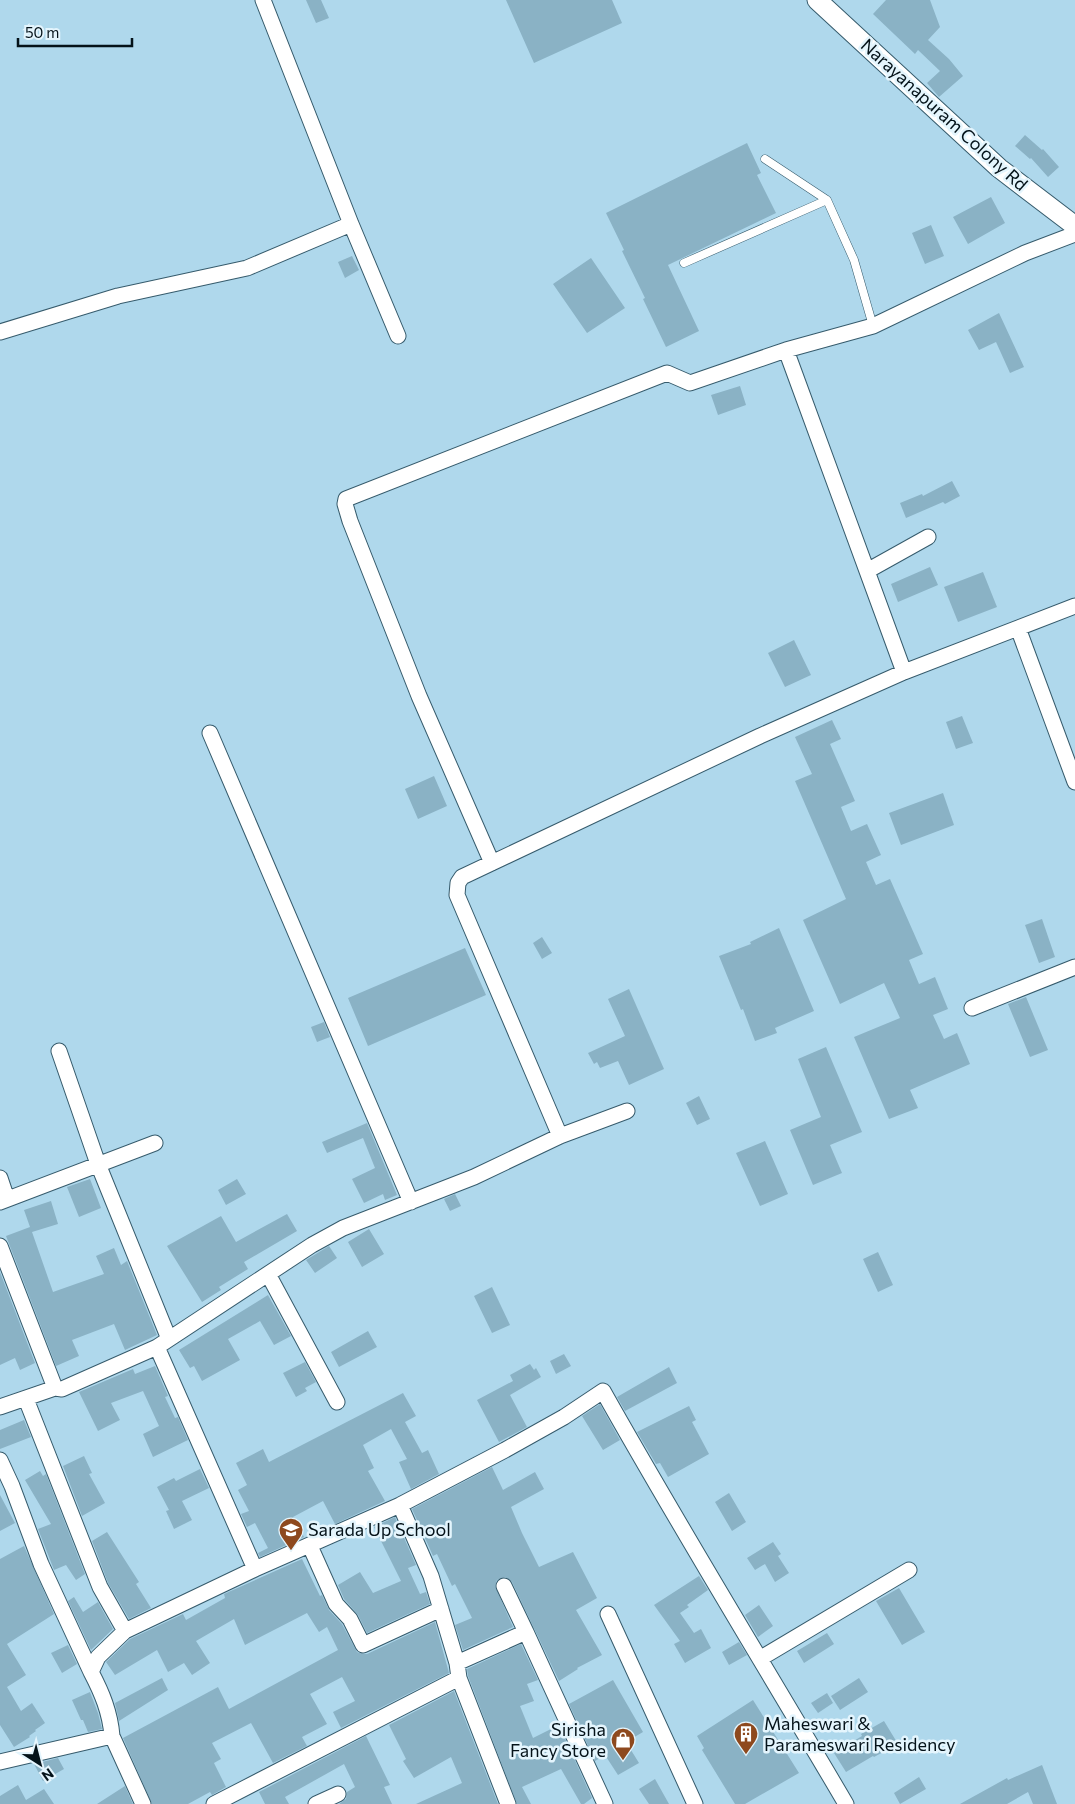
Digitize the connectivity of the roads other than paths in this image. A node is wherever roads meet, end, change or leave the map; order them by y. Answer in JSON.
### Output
{"nodes":[{"id":1,"x":263,"y":0,"type":"edge"},
{"id":2,"x":817,"y":0,"type":"edge"},
{"id":3,"x":765,"y":159,"type":"dead end"},
{"id":4,"x":827,"y":200,"type":"junction"},
{"id":5,"x":351,"y":224,"type":"junction"},
{"id":6,"x":1075,"y":226,"type":"edge"},
{"id":7,"x":1075,"y":234,"type":"edge"},
{"id":8,"x":684,"y":264,"type":"dead end"},
{"id":9,"x":872,"y":326,"type":"junction"},
{"id":10,"x":0,"y":332,"type":"edge"},
{"id":11,"x":398,"y":336,"type":"dead end"},
{"id":12,"x":786,"y":350,"type":"junction"},
{"id":13,"x":928,"y":537,"type":"dead end"},
{"id":14,"x":867,"y":571,"type":"junction"},
{"id":15,"x":1075,"y":606,"type":"edge"},
{"id":16,"x":1018,"y":628,"type":"junction"},
{"id":17,"x":904,"y":672,"type":"junction"},
{"id":18,"x":210,"y":733,"type":"dead end"},
{"id":19,"x":1075,"y":782,"type":"edge"},
{"id":20,"x":492,"y":863,"type":"junction"},
{"id":21,"x":1075,"y":967,"type":"edge"},
{"id":22,"x":972,"y":1008,"type":"dead end"},
{"id":23,"x":60,"y":1050,"type":"dead end"},
{"id":24,"x":627,"y":1111,"type":"dead end"},
{"id":25,"x":560,"y":1136,"type":"junction"},
{"id":26,"x":155,"y":1143,"type":"dead end"},
{"id":27,"x":98,"y":1164,"type":"junction"},
{"id":28,"x":0,"y":1178,"type":"edge"},
{"id":29,"x":4,"y":1200,"type":"edge"},
{"id":30,"x":411,"y":1202,"type":"junction"},
{"id":31,"x":0,"y":1246,"type":"edge"},
{"id":32,"x":268,"y":1274,"type":"junction"},
{"id":33,"x":163,"y":1343,"type":"junction"},
{"id":34,"x":55,"y":1388,"type":"junction"},
{"id":35,"x":26,"y":1400,"type":"junction"},
{"id":36,"x":337,"y":1402,"type":"dead end"},
{"id":37,"x":0,"y":1407,"type":"edge"},
{"id":38,"x":0,"y":1460,"type":"edge"},
{"id":39,"x":400,"y":1505,"type":"junction"},
{"id":40,"x":310,"y":1546,"type":"junction"},
{"id":41,"x":255,"y":1569,"type":"junction"},
{"id":42,"x":910,"y":1570,"type":"dead end"},
{"id":43,"x":504,"y":1586,"type":"dead end"},
{"id":44,"x":441,"y":1609,"type":"junction"},
{"id":45,"x":608,"y":1614,"type":"dead end"},
{"id":46,"x":125,"y":1631,"type":"junction"},
{"id":47,"x":526,"y":1632,"type":"junction"},
{"id":48,"x":761,"y":1658,"type":"junction"},
{"id":49,"x":458,"y":1670,"type":"junction"},
{"id":50,"x":91,"y":1672,"type":"junction"},
{"id":51,"x":112,"y":1736,"type":"junction"},
{"id":52,"x":0,"y":1761,"type":"edge"},
{"id":53,"x":338,"y":1794,"type":"dead end"},
{"id":54,"x":144,"y":1804,"type":"edge"},
{"id":55,"x":214,"y":1804,"type":"edge"},
{"id":56,"x":316,"y":1804,"type":"edge"},
{"id":57,"x":508,"y":1804,"type":"edge"},
{"id":58,"x":605,"y":1804,"type":"edge"},
{"id":59,"x":694,"y":1804,"type":"edge"},
{"id":60,"x":846,"y":1804,"type":"edge"}],
"edges":[{"from":1,"to":5,"type":"street"},
{"from":2,"to":6,"type":"street","name":"Narayanapuram Colony Rd"},
{"from":3,"to":4,"type":"lane"},
{"from":4,"to":8,"type":"lane"},
{"from":4,"to":9,"type":"lane"},
{"from":5,"to":10,"type":"street"},
{"from":5,"to":11,"type":"street"},
{"from":7,"to":9,"type":"street"},
{"from":9,"to":12,"type":"street"},
{"from":12,"to":14,"type":"street"},
{"from":12,"to":20,"type":"street"},
{"from":13,"to":14,"type":"street"},
{"from":14,"to":17,"type":"street"},
{"from":15,"to":16,"type":"street"},
{"from":16,"to":17,"type":"street"},
{"from":16,"to":19,"type":"street"},
{"from":17,"to":20,"type":"street"},
{"from":18,"to":30,"type":"street"},
{"from":20,"to":25,"type":"street"},
{"from":21,"to":22,"type":"street"},
{"from":23,"to":27,"type":"street"},
{"from":24,"to":25,"type":"street"},
{"from":25,"to":30,"type":"street"},
{"from":26,"to":27,"type":"street"},
{"from":27,"to":29,"type":"street"},
{"from":27,"to":33,"type":"street"},
{"from":28,"to":29,"type":"street"},
{"from":30,"to":32,"type":"street"},
{"from":31,"to":34,"type":"street"},
{"from":32,"to":33,"type":"street"},
{"from":32,"to":36,"type":"street"},
{"from":33,"to":34,"type":"street"},
{"from":33,"to":41,"type":"street"},
{"from":34,"to":35,"type":"street"},
{"from":35,"to":37,"type":"street"},
{"from":35,"to":46,"type":"street"},
{"from":38,"to":50,"type":"street"},
{"from":39,"to":40,"type":"street"},
{"from":39,"to":44,"type":"street"},
{"from":39,"to":48,"type":"street"},
{"from":40,"to":41,"type":"street"},
{"from":40,"to":44,"type":"street"},
{"from":41,"to":46,"type":"street"},
{"from":42,"to":48,"type":"street"},
{"from":43,"to":47,"type":"street"},
{"from":44,"to":49,"type":"street"},
{"from":45,"to":59,"type":"street"},
{"from":46,"to":50,"type":"street"},
{"from":47,"to":49,"type":"street"},
{"from":47,"to":58,"type":"street"},
{"from":48,"to":60,"type":"street"},
{"from":49,"to":55,"type":"street"},
{"from":49,"to":57,"type":"street"},
{"from":50,"to":51,"type":"street"},
{"from":51,"to":52,"type":"street"},
{"from":51,"to":54,"type":"street"},
{"from":53,"to":56,"type":"street"}]}
